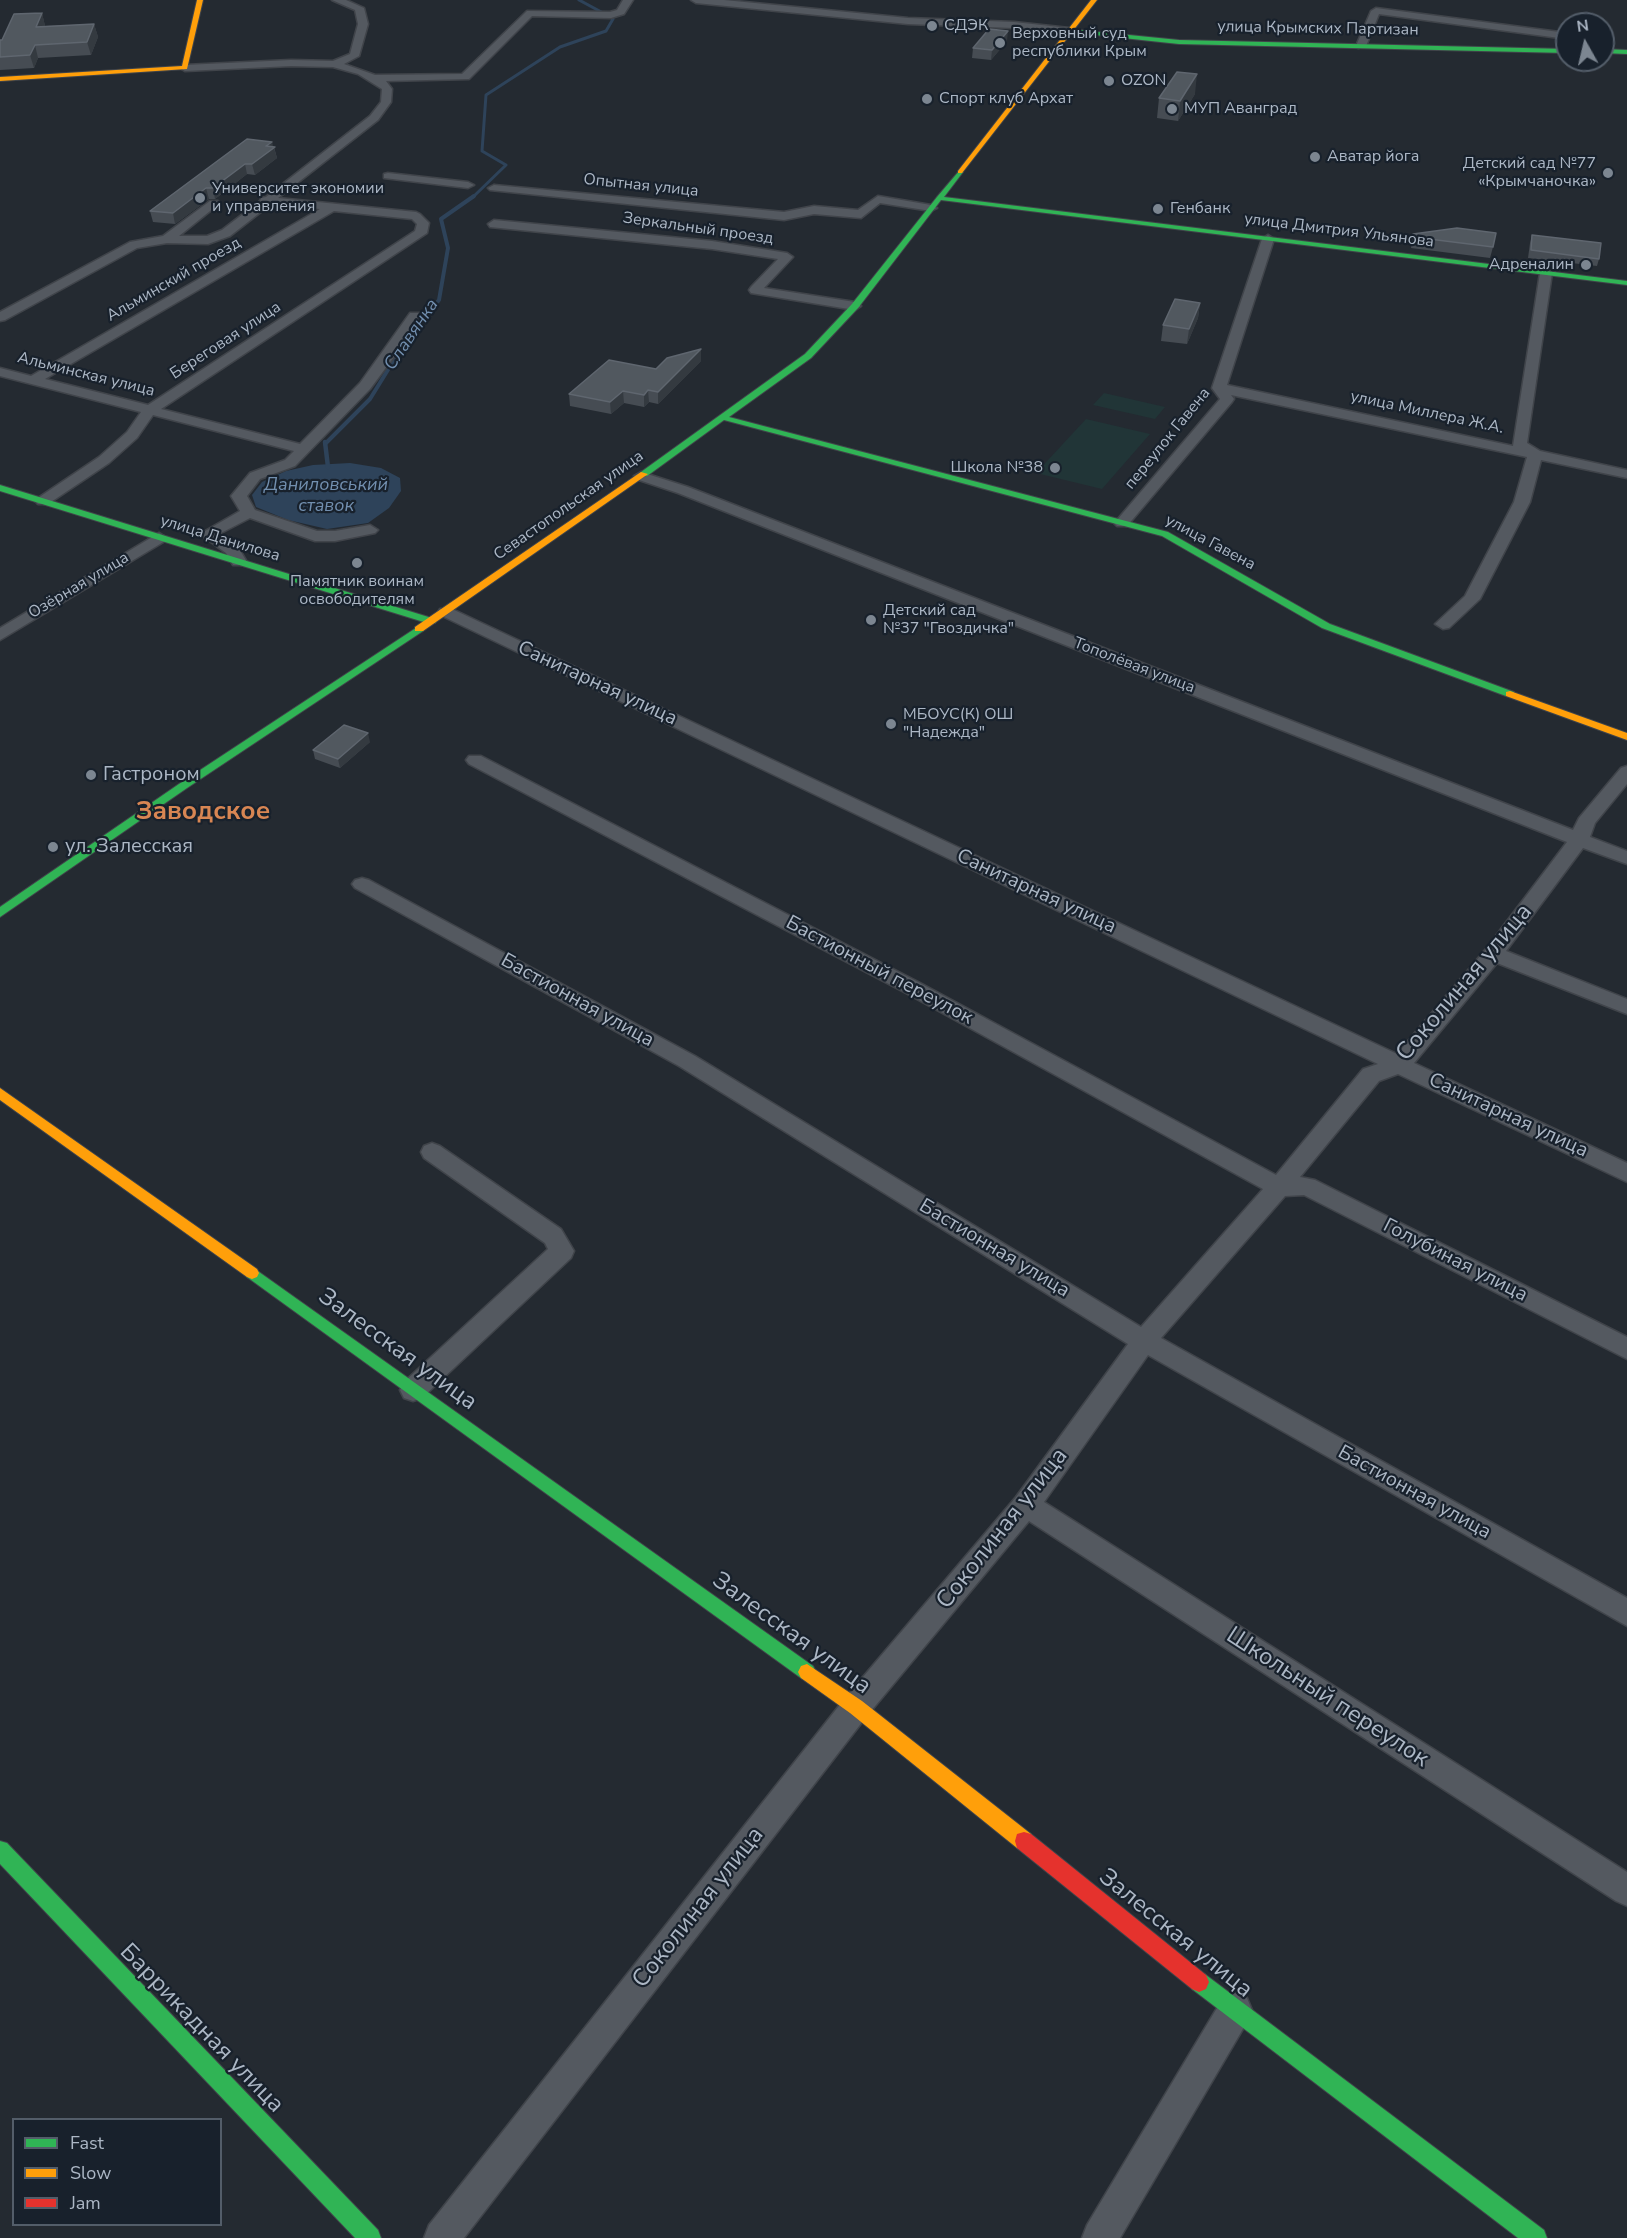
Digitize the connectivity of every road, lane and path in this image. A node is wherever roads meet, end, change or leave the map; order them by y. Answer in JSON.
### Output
{"nodes":[{"id":1,"x":200,"y":0,"type":"edge"},
{"id":2,"x":337,"y":0,"type":"edge"},
{"id":3,"x":628,"y":0,"type":"edge"},
{"id":4,"x":696,"y":0,"type":"edge"},
{"id":5,"x":1094,"y":0,"type":"edge"},
{"id":6,"x":1069,"y":31,"type":"junction"},
{"id":7,"x":1555,"y":34,"type":"edge"},
{"id":8,"x":1361,"y":46,"type":"junction"},
{"id":9,"x":1555,"y":51,"type":"edge"},
{"id":10,"x":334,"y":64,"type":"junction"},
{"id":11,"x":185,"y":68,"type":"junction"},
{"id":12,"x":374,"y":78,"type":"junction"},
{"id":13,"x":0,"y":79,"type":"edge"},
{"id":14,"x":388,"y":176,"type":"dead end"},
{"id":15,"x":468,"y":185,"type":"dead end"},
{"id":16,"x":494,"y":188,"type":"dead end"},
{"id":17,"x":265,"y":200,"type":"junction"},
{"id":18,"x":214,"y":203,"type":"edge"},
{"id":19,"x":935,"y":203,"type":"junction"},
{"id":20,"x":331,"y":208,"type":"junction"},
{"id":21,"x":494,"y":224,"type":"dead end"},
{"id":22,"x":167,"y":239,"type":"junction"},
{"id":23,"x":1268,"y":239,"type":"junction"},
{"id":24,"x":1546,"y":273,"type":"junction"},
{"id":25,"x":1627,"y":283,"type":"edge"},
{"id":26,"x":855,"y":306,"type":"junction"},
{"id":27,"x":415,"y":316,"type":"dead end"},
{"id":28,"x":0,"y":317,"type":"edge"},
{"id":29,"x":0,"y":372,"type":"edge"},
{"id":30,"x":34,"y":380,"type":"junction"},
{"id":31,"x":1219,"y":388,"type":"junction"},
{"id":32,"x":150,"y":410,"type":"junction"},
{"id":33,"x":726,"y":418,"type":"junction"},
{"id":34,"x":303,"y":449,"type":"junction"},
{"id":35,"x":1535,"y":454,"type":"junction"},
{"id":36,"x":1627,"y":474,"type":"edge"},
{"id":37,"x":641,"y":476,"type":"junction"},
{"id":38,"x":0,"y":488,"type":"edge"},
{"id":39,"x":43,"y":501,"type":"junction"},
{"id":40,"x":249,"y":513,"type":"junction"},
{"id":41,"x":1122,"y":523,"type":"junction"},
{"id":42,"x":370,"y":530,"type":"dead end"},
{"id":43,"x":159,"y":538,"type":"junction"},
{"id":44,"x":239,"y":562,"type":"junction"},
{"id":45,"x":446,"y":612,"type":"junction"},
{"id":46,"x":431,"y":621,"type":"junction"},
{"id":47,"x":1443,"y":624,"type":"dead end"},
{"id":48,"x":0,"y":635,"type":"edge"},
{"id":49,"x":1627,"y":737,"type":"edge"},
{"id":50,"x":475,"y":760,"type":"dead end"},
{"id":51,"x":1627,"y":772,"type":"edge"},
{"id":52,"x":1579,"y":839,"type":"junction"},
{"id":53,"x":1627,"y":858,"type":"edge"},
{"id":54,"x":362,"y":884,"type":"dead end"},
{"id":55,"x":0,"y":913,"type":"edge"},
{"id":56,"x":1493,"y":954,"type":"junction"},
{"id":57,"x":1627,"y":1007,"type":"edge"},
{"id":58,"x":1400,"y":1065,"type":"junction"},
{"id":59,"x":0,"y":1094,"type":"edge"},
{"id":60,"x":432,"y":1152,"type":"dead end"},
{"id":61,"x":1627,"y":1173,"type":"edge"},
{"id":62,"x":1279,"y":1187,"type":"junction"},
{"id":63,"x":1144,"y":1341,"type":"junction"},
{"id":64,"x":1627,"y":1349,"type":"edge"},
{"id":65,"x":413,"y":1390,"type":"junction"},
{"id":66,"x":1026,"y":1505,"type":"junction"},
{"id":67,"x":1627,"y":1613,"type":"edge"},
{"id":68,"x":856,"y":1707,"type":"junction"},
{"id":69,"x":0,"y":1850,"type":"edge"},
{"id":70,"x":1627,"y":1890,"type":"edge"},
{"id":71,"x":1235,"y":2010,"type":"junction"},
{"id":72,"x":370,"y":2238,"type":"edge"},
{"id":73,"x":442,"y":2238,"type":"edge"},
{"id":74,"x":1100,"y":2238,"type":"edge"},
{"id":75,"x":1536,"y":2238,"type":"edge"}],
"edges":[{"from":1,"to":11,"type":"main road"},
{"from":2,"to":10,"type":"street"},
{"from":3,"to":12,"type":"street"},
{"from":4,"to":6,"type":"street"},
{"from":5,"to":6,"type":"main road","name":"Севастопольская улица"},
{"from":6,"to":8,"type":"main road","name":"улица Крымских Партизан"},
{"from":6,"to":19,"type":"main road","name":"Севастопольская улица"},
{"from":7,"to":8,"type":"street"},
{"from":8,"to":9,"type":"main road","name":"улица Крымских Партизан"},
{"from":10,"to":11,"type":"street"},
{"from":10,"to":12,"type":"street"},
{"from":11,"to":13,"type":"main road"},
{"from":12,"to":17,"type":"street"},
{"from":14,"to":15,"type":"street"},
{"from":16,"to":19,"type":"street","name":"Опытная улица"},
{"from":17,"to":20,"type":"street"},
{"from":17,"to":22,"type":"street"},
{"from":18,"to":22,"type":"street"},
{"from":19,"to":23,"type":"main road","name":"улица Дмитрия Ульянова"},
{"from":19,"to":26,"type":"main road","name":"Севастопольская улица"},
{"from":20,"to":30,"type":"street","name":"Альминский проезд"},
{"from":20,"to":32,"type":"street","name":"Береговая улица"},
{"from":21,"to":26,"type":"street","name":"Зеркальный проезд"},
{"from":22,"to":28,"type":"street"},
{"from":23,"to":24,"type":"main road","name":"улица Дмитрия Ульянова"},
{"from":23,"to":31,"type":"street","name":"переулок Гавена"},
{"from":24,"to":25,"type":"main road","name":"улица Дмитрия Ульянова"},
{"from":24,"to":35,"type":"street"},
{"from":26,"to":33,"type":"main road","name":"Севастопольская улица"},
{"from":27,"to":34,"type":"street"},
{"from":29,"to":30,"type":"street","name":"Альминская улица"},
{"from":30,"to":32,"type":"street","name":"Альминская улица"},
{"from":31,"to":35,"type":"street","name":"улица Миллера Ж.А."},
{"from":31,"to":41,"type":"street","name":"переулок Гавена"},
{"from":32,"to":34,"type":"street","name":"Альминская улица"},
{"from":32,"to":39,"type":"street","name":"Береговая улица"},
{"from":33,"to":37,"type":"main road","name":"Севастопольская улица"},
{"from":33,"to":41,"type":"main road","name":"улица Гавена"},
{"from":34,"to":40,"type":"street"},
{"from":35,"to":36,"type":"street","name":"улица Миллера Ж.А."},
{"from":35,"to":47,"type":"street"},
{"from":37,"to":45,"type":"main road","name":"Севастопольская улица"},
{"from":37,"to":52,"type":"street","name":"Тополёвая улица"},
{"from":38,"to":39,"type":"main road","name":"улица Данилова"},
{"from":39,"to":43,"type":"main road","name":"улица Данилова"},
{"from":40,"to":42,"type":"street"},
{"from":40,"to":44,"type":"street"},
{"from":41,"to":49,"type":"main road","name":"улица Гавена"},
{"from":43,"to":44,"type":"main road","name":"улица Данилова"},
{"from":43,"to":48,"type":"street","name":"Озёрная улица"},
{"from":44,"to":46,"type":"main road","name":"улица Данилова"},
{"from":45,"to":46,"type":"main road","name":"Севастопольская улица"},
{"from":45,"to":58,"type":"street","name":"Санитарная улица"},
{"from":46,"to":55,"type":"main road","name":"Севастопольская улица"},
{"from":50,"to":62,"type":"street","name":"Бастионный переулок"},
{"from":51,"to":52,"type":"street","name":"Соколиная улица"},
{"from":52,"to":53,"type":"street","name":"Тополёвая улица"},
{"from":52,"to":56,"type":"street","name":"Соколиная улица"},
{"from":54,"to":63,"type":"street","name":"Бастионная улица"},
{"from":56,"to":57,"type":"street"},
{"from":56,"to":58,"type":"street","name":"Соколиная улица"},
{"from":58,"to":61,"type":"street","name":"Санитарная улица"},
{"from":58,"to":62,"type":"street","name":"Соколиная улица"},
{"from":59,"to":65,"type":"main road","name":"Залесская улица"},
{"from":60,"to":65,"type":"street"},
{"from":62,"to":63,"type":"street","name":"Соколиная улица"},
{"from":62,"to":64,"type":"street","name":"Голубиная улица"},
{"from":63,"to":66,"type":"street","name":"Соколиная улица"},
{"from":63,"to":67,"type":"street","name":"Бастионная улица"},
{"from":65,"to":68,"type":"main road","name":"Залесская улица"},
{"from":66,"to":68,"type":"street","name":"Соколиная улица"},
{"from":66,"to":70,"type":"street","name":"Школьный переулок"},
{"from":68,"to":71,"type":"main road","name":"Залесская улица"},
{"from":68,"to":73,"type":"street","name":"Соколиная улица"},
{"from":69,"to":72,"type":"main road","name":"Баррикадная улица"},
{"from":71,"to":74,"type":"street"},
{"from":71,"to":75,"type":"main road","name":"Залесская улица"}]}
